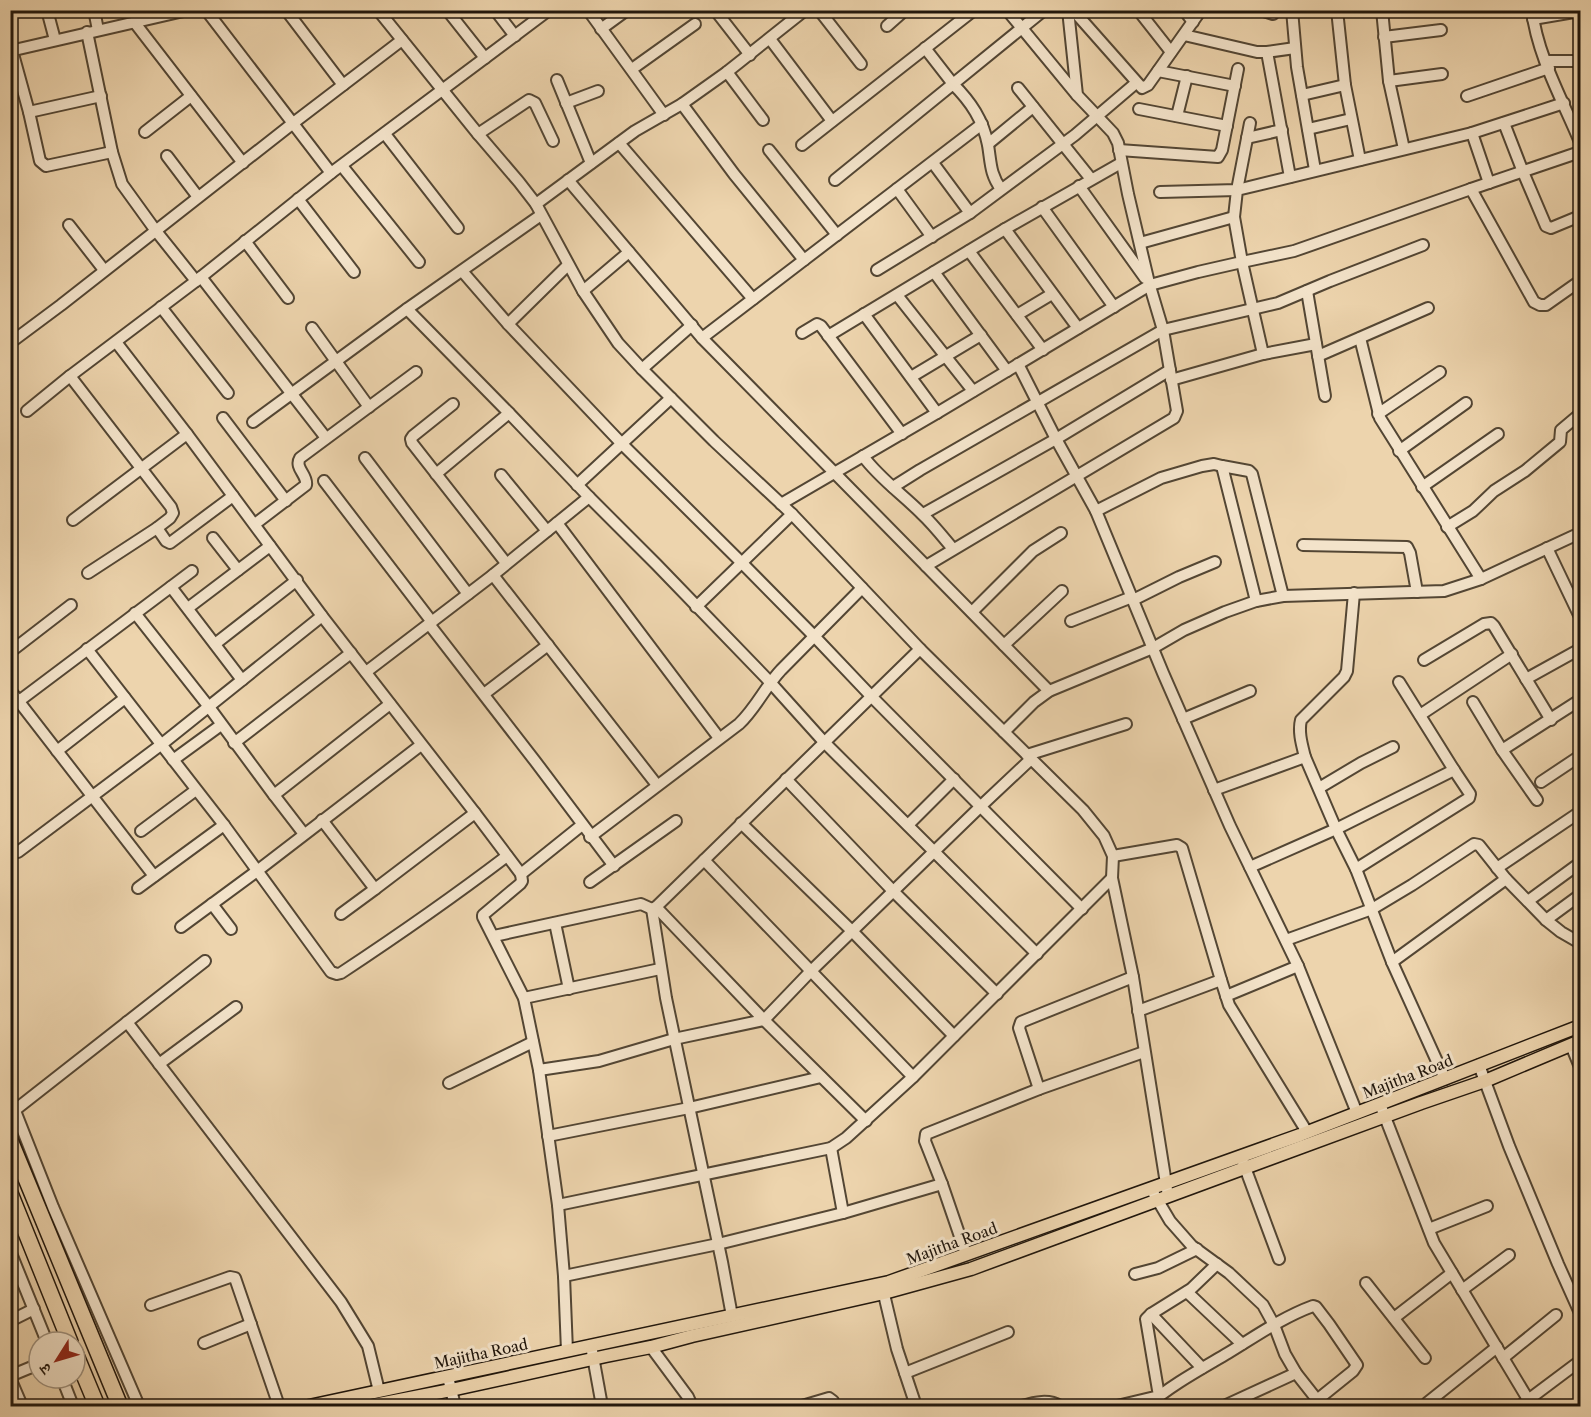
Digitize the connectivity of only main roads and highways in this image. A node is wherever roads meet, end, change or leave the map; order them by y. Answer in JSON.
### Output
{"nodes":[{"id":1,"x":1581,"y":1026,"type":"edge"},
{"id":2,"x":1576,"y":1043,"type":"edge"},
{"id":3,"x":10,"y":1140,"type":"edge"},
{"id":4,"x":1243,"y":1162,"type":"junction"},
{"id":5,"x":10,"y":1193,"type":"edge"},
{"id":6,"x":883,"y":1288,"type":"junction"},
{"id":7,"x":65,"y":1330,"type":"edge"},
{"id":8,"x":87,"y":1382,"type":"edge"},
{"id":9,"x":395,"y":1398,"type":"edge"},
{"id":10,"x":315,"y":1406,"type":"edge"},
{"id":11,"x":97,"y":1407,"type":"edge"},
{"id":12,"x":120,"y":1407,"type":"edge"},
{"id":13,"x":369,"y":1407,"type":"edge"}],
"edges":[{"from":1,"to":4,"type":"main road","name":"Majitha Road"},
{"from":2,"to":4,"type":"main road","name":"Majitha Road"},
{"from":3,"to":12,"type":"highway"},
{"from":4,"to":6,"type":"main road","name":"Majitha Road"},
{"from":4,"to":6,"type":"main road","name":"Majitha Road"},
{"from":5,"to":7,"type":"highway"},
{"from":6,"to":9,"type":"main road","name":"Majitha Road"},
{"from":6,"to":9,"type":"main road","name":"Majitha Road"},
{"from":8,"to":11,"type":"highway"},
{"from":9,"to":10,"type":"main road","name":"Majitha Road"},
{"from":9,"to":13,"type":"main road","name":"Majitha Road"}]}
